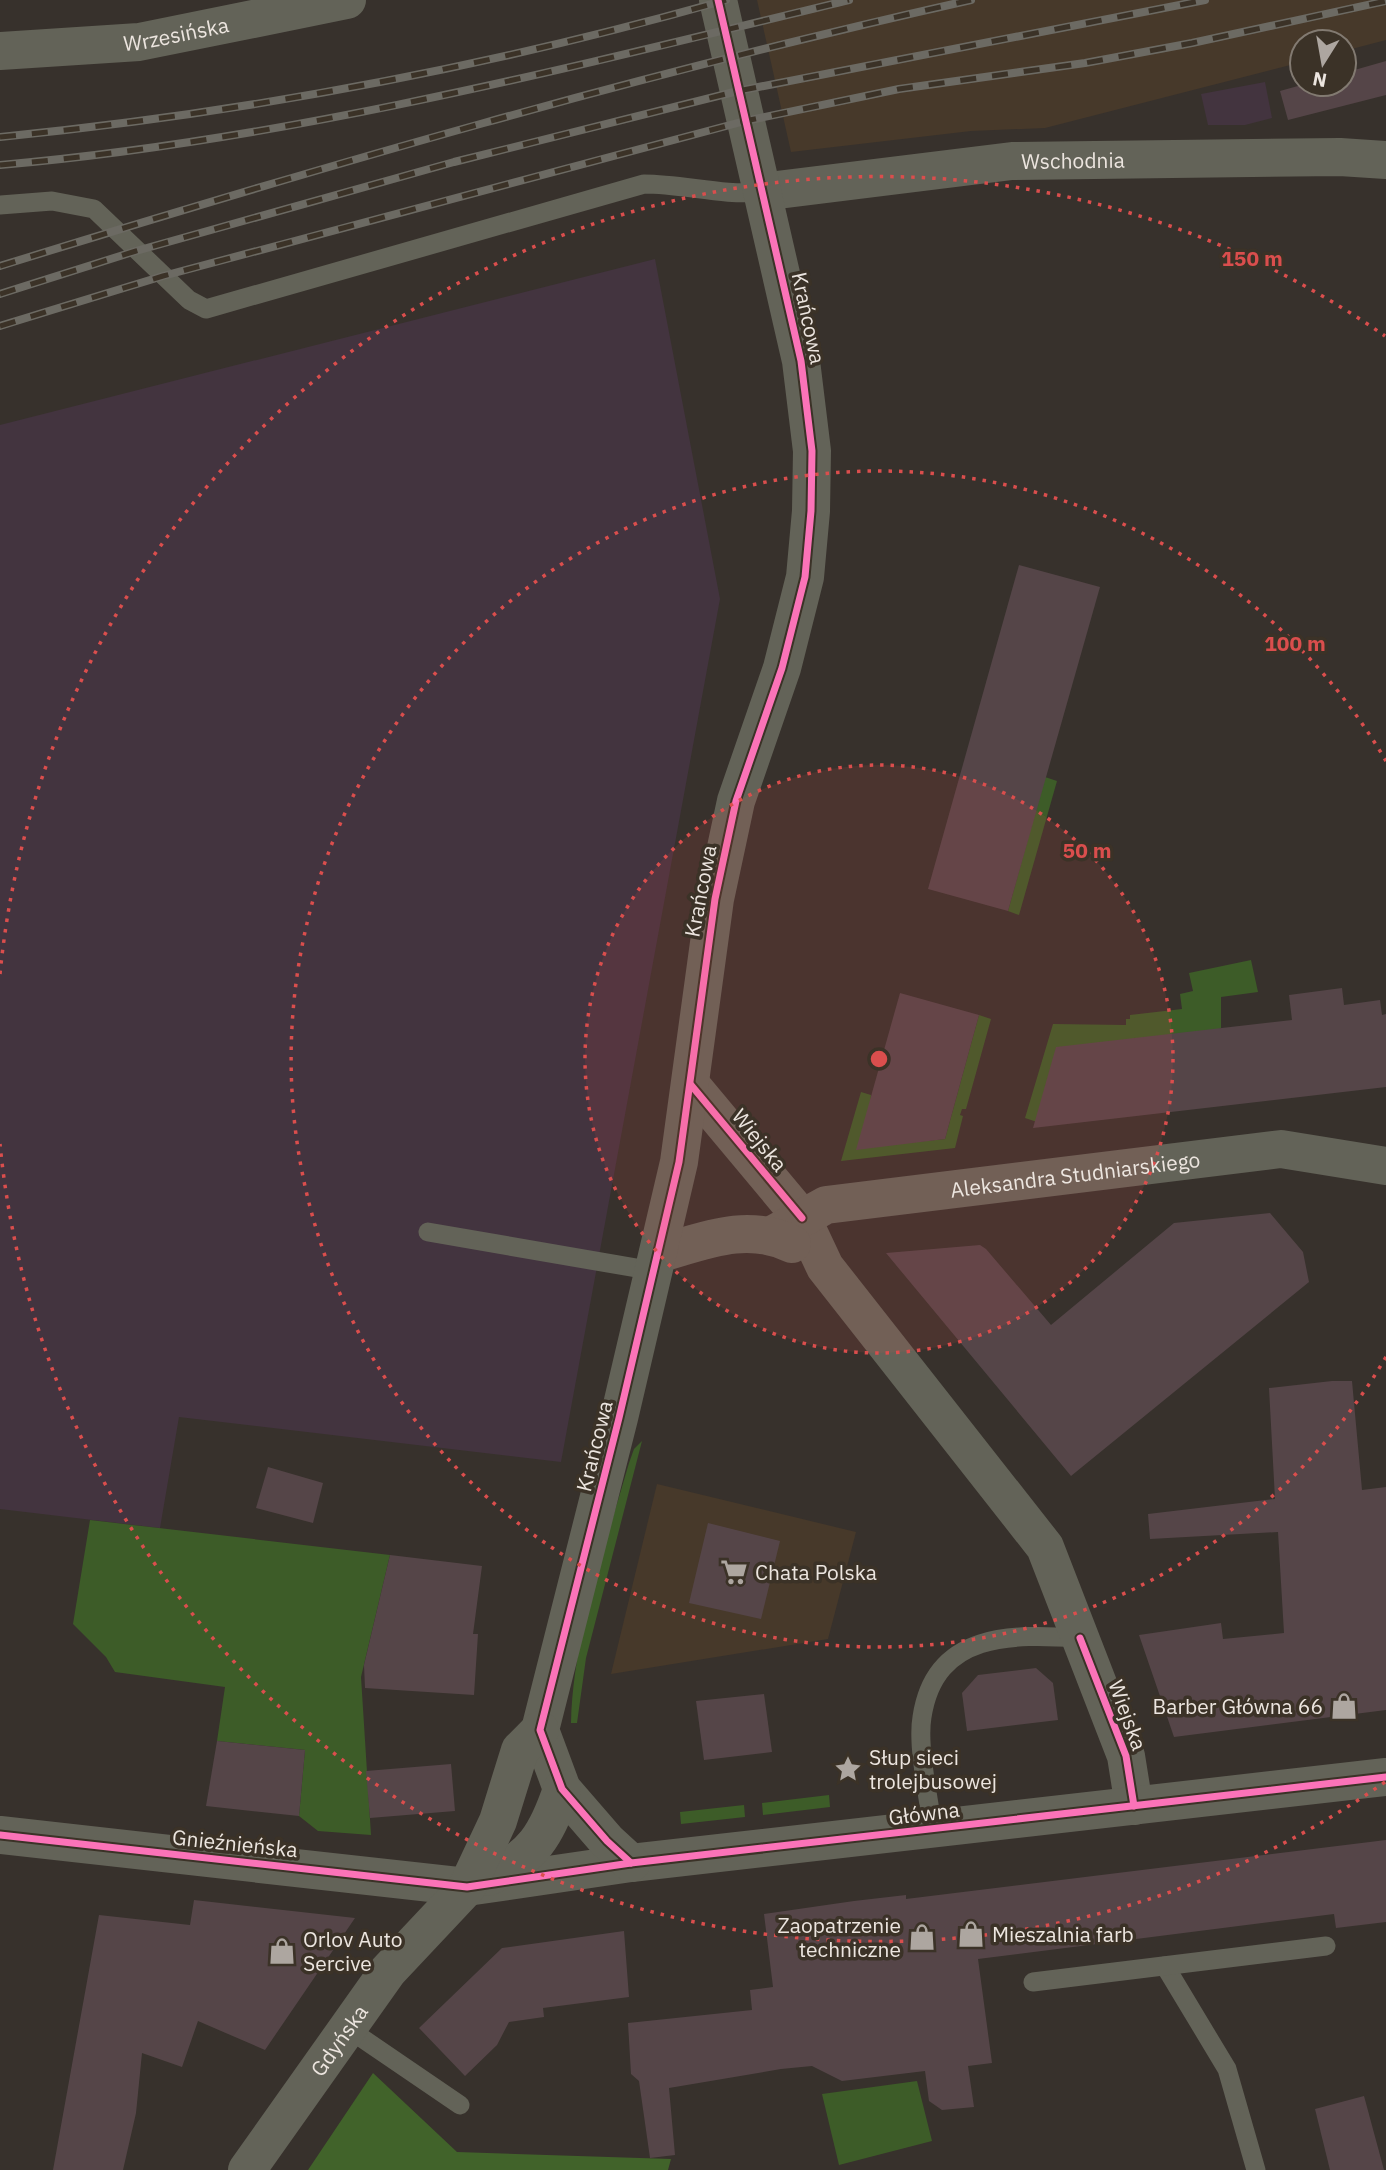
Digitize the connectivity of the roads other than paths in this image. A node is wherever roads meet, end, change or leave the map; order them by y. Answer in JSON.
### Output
{"nodes":[{"id":1,"x":348,"y":0,"type":"edge"},
{"id":2,"x":718,"y":0,"type":"edge"},
{"id":3,"x":0,"y":51,"type":"edge"},
{"id":4,"x":1386,"y":160,"type":"edge"},
{"id":5,"x":762,"y":192,"type":"junction"},
{"id":6,"x":0,"y":205,"type":"edge"},
{"id":7,"x":691,"y":1085,"type":"junction"},
{"id":8,"x":1386,"y":1166,"type":"edge"},
{"id":9,"x":786,"y":1227,"type":"junction"},
{"id":10,"x":428,"y":1232,"type":"dead end"},
{"id":11,"x":656,"y":1262,"type":"junction"},
{"id":12,"x":1080,"y":1639,"type":"junction"},
{"id":13,"x":540,"y":1730,"type":"junction"},
{"id":14,"x":1386,"y":1777,"type":"edge"},
{"id":15,"x":562,"y":1788,"type":"junction"},
{"id":16,"x":1134,"y":1806,"type":"junction"},
{"id":17,"x":933,"y":1830,"type":"junction"},
{"id":18,"x":0,"y":1835,"type":"edge"},
{"id":19,"x":631,"y":1863,"type":"junction"},
{"id":20,"x":467,"y":1887,"type":"junction"},
{"id":21,"x":1326,"y":1946,"type":"dead end"},
{"id":22,"x":1165,"y":1966,"type":"junction"},
{"id":23,"x":1032,"y":1982,"type":"dead end"},
{"id":24,"x":347,"y":2028,"type":"junction"},
{"id":25,"x":460,"y":2105,"type":"dead end"},
{"id":26,"x":247,"y":2170,"type":"edge"},
{"id":27,"x":1256,"y":2170,"type":"edge"}],
"edges":[{"from":1,"to":3,"type":"street","name":"Wrzesińska"},
{"from":2,"to":5,"type":"street","name":"Krańcowa"},
{"from":4,"to":5,"type":"street","name":"Wschodnia"},
{"from":5,"to":6,"type":"lane"},
{"from":5,"to":7,"type":"street","name":"Krańcowa"},
{"from":7,"to":9,"type":"street","name":"Wiejska"},
{"from":7,"to":11,"type":"street","name":"Krańcowa"},
{"from":8,"to":9,"type":"street","name":"Aleksandra Studniarskiego"},
{"from":9,"to":11,"type":"street"},
{"from":9,"to":12,"type":"street","name":"Wiejska"},
{"from":10,"to":11,"type":"lane"},
{"from":11,"to":13,"type":"street","name":"Krańcowa"},
{"from":12,"to":16,"type":"street","name":"Wiejska"},
{"from":12,"to":17,"type":"lane"},
{"from":13,"to":15,"type":"street"},
{"from":13,"to":20,"type":"street","name":"Krańcowa"},
{"from":14,"to":16,"type":"street","name":"Główna"},
{"from":15,"to":19,"type":"street"},
{"from":15,"to":20,"type":"street"},
{"from":16,"to":17,"type":"street","name":"Główna"},
{"from":17,"to":19,"type":"street","name":"Główna"},
{"from":18,"to":20,"type":"street","name":"Gnieźnieńska"},
{"from":19,"to":20,"type":"street","name":"Główna"},
{"from":20,"to":24,"type":"street","name":"Gdyńska"},
{"from":21,"to":22,"type":"lane"},
{"from":22,"to":23,"type":"lane"},
{"from":22,"to":27,"type":"lane"},
{"from":24,"to":25,"type":"lane"},
{"from":24,"to":26,"type":"street","name":"Gdyńska"}]}
